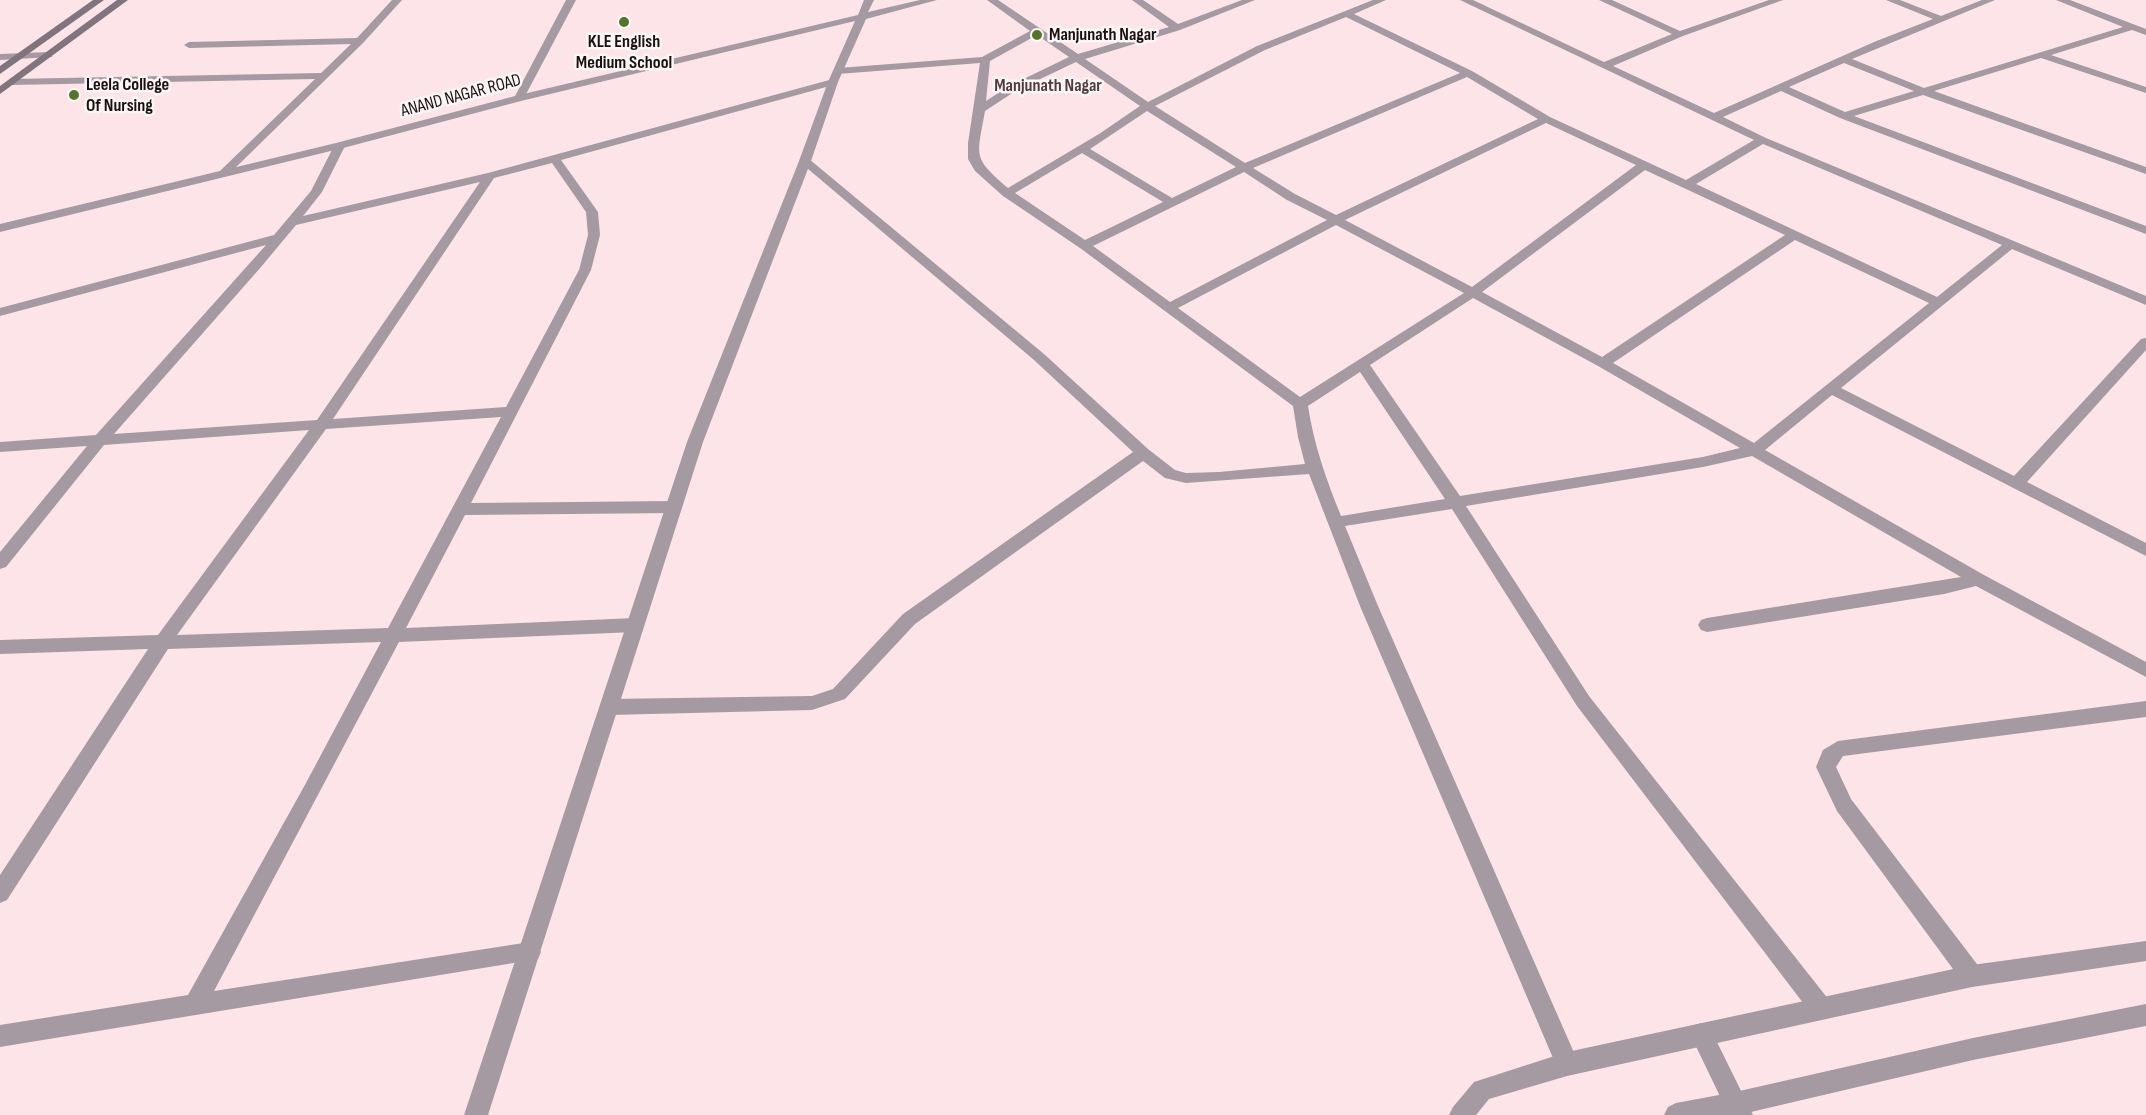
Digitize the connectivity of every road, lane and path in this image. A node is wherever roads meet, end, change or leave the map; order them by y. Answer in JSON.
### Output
{"nodes":[{"id":1,"x":99,"y":0,"type":"edge"},
{"id":2,"x":123,"y":0,"type":"edge"},
{"id":3,"x":397,"y":0,"type":"edge"},
{"id":4,"x":571,"y":0,"type":"edge"},
{"id":5,"x":869,"y":0,"type":"edge"},
{"id":6,"x":932,"y":0,"type":"edge"},
{"id":7,"x":992,"y":0,"type":"edge"},
{"id":8,"x":1137,"y":0,"type":"edge"},
{"id":9,"x":1250,"y":0,"type":"edge"},
{"id":10,"x":1381,"y":0,"type":"edge"},
{"id":11,"x":1465,"y":0,"type":"edge"},
{"id":12,"x":1626,"y":0,"type":"edge"},
{"id":13,"x":1778,"y":0,"type":"edge"},
{"id":14,"x":1891,"y":0,"type":"edge"},
{"id":15,"x":1990,"y":0,"type":"edge"},
{"id":16,"x":2061,"y":0,"type":"edge"},
{"id":17,"x":1609,"y":2,"type":"edge"},
{"id":18,"x":1347,"y":14,"type":"junction"},
{"id":19,"x":862,"y":17,"type":"junction"},
{"id":20,"x":1939,"y":18,"type":"junction"},
{"id":21,"x":2131,"y":27,"type":"junction"},
{"id":22,"x":1178,"y":28,"type":"junction"},
{"id":23,"x":1037,"y":31,"type":"junction"},
{"id":24,"x":2146,"y":32,"type":"edge"},
{"id":25,"x":1680,"y":34,"type":"junction"},
{"id":26,"x":360,"y":41,"type":"junction"},
{"id":27,"x":189,"y":45,"type":"dead end"},
{"id":28,"x":48,"y":55,"type":"junction"},
{"id":29,"x":2041,"y":55,"type":"junction"},
{"id":30,"x":21,"y":56,"type":"junction"},
{"id":31,"x":0,"y":57,"type":"edge"},
{"id":32,"x":1074,"y":58,"type":"junction"},
{"id":33,"x":1843,"y":59,"type":"junction"},
{"id":34,"x":985,"y":60,"type":"junction"},
{"id":35,"x":1603,"y":66,"type":"junction"},
{"id":36,"x":0,"y":71,"type":"edge"},
{"id":37,"x":1468,"y":74,"type":"junction"},
{"id":38,"x":324,"y":76,"type":"junction"},
{"id":39,"x":836,"y":77,"type":"junction"},
{"id":40,"x":11,"y":82,"type":"junction"},
{"id":41,"x":1780,"y":87,"type":"junction"},
{"id":42,"x":2146,"y":90,"type":"edge"},
{"id":43,"x":0,"y":91,"type":"edge"},
{"id":44,"x":1923,"y":91,"type":"junction"},
{"id":45,"x":519,"y":98,"type":"junction"},
{"id":46,"x":1147,"y":106,"type":"junction"},
{"id":47,"x":980,"y":110,"type":"junction"},
{"id":48,"x":1844,"y":116,"type":"junction"},
{"id":49,"x":1715,"y":117,"type":"junction"},
{"id":50,"x":1546,"y":119,"type":"junction"},
{"id":51,"x":1762,"y":140,"type":"junction"},
{"id":52,"x":339,"y":146,"type":"junction"},
{"id":53,"x":1082,"y":149,"type":"junction"},
{"id":54,"x":2146,"y":154,"type":"edge"},
{"id":55,"x":555,"y":159,"type":"junction"},
{"id":56,"x":805,"y":162,"type":"junction"},
{"id":57,"x":1644,"y":165,"type":"junction"},
{"id":58,"x":1243,"y":168,"type":"junction"},
{"id":59,"x":2140,"y":169,"type":"edge"},
{"id":60,"x":225,"y":172,"type":"junction"},
{"id":61,"x":490,"y":176,"type":"junction"},
{"id":62,"x":1688,"y":184,"type":"junction"},
{"id":63,"x":1007,"y":193,"type":"junction"},
{"id":64,"x":1171,"y":202,"type":"junction"},
{"id":65,"x":1336,"y":220,"type":"junction"},
{"id":66,"x":292,"y":222,"type":"junction"},
{"id":67,"x":1,"y":228,"type":"edge"},
{"id":68,"x":2146,"y":230,"type":"edge"},
{"id":69,"x":1794,"y":235,"type":"junction"},
{"id":70,"x":278,"y":238,"type":"junction"},
{"id":71,"x":2011,"y":244,"type":"junction"},
{"id":72,"x":1084,"y":245,"type":"junction"},
{"id":73,"x":1472,"y":293,"type":"junction"},
{"id":74,"x":2146,"y":301,"type":"edge"},
{"id":75,"x":1940,"y":303,"type":"junction"},
{"id":76,"x":1168,"y":308,"type":"junction"},
{"id":77,"x":0,"y":312,"type":"edge"},
{"id":78,"x":2146,"y":342,"type":"edge"},
{"id":79,"x":1603,"y":363,"type":"junction"},
{"id":80,"x":1362,"y":364,"type":"junction"},
{"id":81,"x":1832,"y":389,"type":"junction"},
{"id":82,"x":1300,"y":404,"type":"junction"},
{"id":83,"x":512,"y":411,"type":"junction"},
{"id":84,"x":321,"y":425,"type":"junction"},
{"id":85,"x":99,"y":441,"type":"junction"},
{"id":86,"x":0,"y":447,"type":"edge"},
{"id":87,"x":1755,"y":450,"type":"junction"},
{"id":88,"x":1143,"y":453,"type":"junction"},
{"id":89,"x":1314,"y":468,"type":"junction"},
{"id":90,"x":2016,"y":484,"type":"junction"},
{"id":91,"x":1455,"y":501,"type":"junction"},
{"id":92,"x":674,"y":507,"type":"junction"},
{"id":93,"x":462,"y":509,"type":"junction"},
{"id":94,"x":1336,"y":522,"type":"junction"},
{"id":95,"x":2146,"y":550,"type":"edge"},
{"id":96,"x":0,"y":563,"type":"edge"},
{"id":97,"x":1978,"y":579,"type":"junction"},
{"id":98,"x":635,"y":625,"type":"junction"},
{"id":99,"x":1707,"y":625,"type":"dead end"},
{"id":100,"x":395,"y":635,"type":"junction"},
{"id":101,"x":164,"y":640,"type":"junction"},
{"id":102,"x":0,"y":647,"type":"edge"},
{"id":103,"x":2146,"y":670,"type":"edge"},
{"id":104,"x":609,"y":707,"type":"junction"},
{"id":105,"x":2146,"y":709,"type":"edge"},
{"id":106,"x":0,"y":893,"type":"edge"},
{"id":107,"x":2146,"y":951,"type":"edge"},
{"id":108,"x":530,"y":952,"type":"junction"},
{"id":109,"x":1972,"y":976,"type":"junction"},
{"id":110,"x":195,"y":1004,"type":"junction"},
{"id":111,"x":1821,"y":1008,"type":"junction"},
{"id":112,"x":2146,"y":1015,"type":"edge"},
{"id":113,"x":1701,"y":1034,"type":"junction"},
{"id":114,"x":0,"y":1036,"type":"edge"},
{"id":115,"x":1567,"y":1064,"type":"junction"},
{"id":116,"x":1738,"y":1109,"type":"edge"},
{"id":117,"x":476,"y":1115,"type":"edge"},
{"id":118,"x":1461,"y":1115,"type":"edge"},
{"id":119,"x":1676,"y":1115,"type":"edge"}],
"edges":[{"from":1,"to":30,"type":"main road"},
{"from":2,"to":28,"type":"main road"},
{"from":3,"to":26,"type":"street"},
{"from":4,"to":45,"type":"street"},
{"from":5,"to":19,"type":"street"},
{"from":6,"to":19,"type":"street","name":"ANAND NAGAR ROAD"},
{"from":7,"to":23,"type":"street"},
{"from":8,"to":22,"type":"street"},
{"from":9,"to":22,"type":"street"},
{"from":10,"to":18,"type":"street"},
{"from":11,"to":35,"type":"street"},
{"from":12,"to":17,"type":"street"},
{"from":13,"to":25,"type":"street"},
{"from":14,"to":20,"type":"street"},
{"from":15,"to":20,"type":"street"},
{"from":16,"to":21,"type":"street"},
{"from":17,"to":25,"type":"street"},
{"from":18,"to":37,"type":"street"},
{"from":18,"to":46,"type":"street"},
{"from":19,"to":39,"type":"street"},
{"from":19,"to":45,"type":"street","name":"ANAND NAGAR ROAD"},
{"from":20,"to":33,"type":"street"},
{"from":21,"to":24,"type":"street"},
{"from":21,"to":29,"type":"street"},
{"from":22,"to":32,"type":"street"},
{"from":23,"to":32,"type":"street"},
{"from":23,"to":34,"type":"street"},
{"from":25,"to":35,"type":"street"},
{"from":26,"to":27,"type":"street"},
{"from":26,"to":38,"type":"street"},
{"from":28,"to":30,"type":"street"},
{"from":28,"to":40,"type":"main road"},
{"from":29,"to":42,"type":"street"},
{"from":29,"to":44,"type":"street"},
{"from":30,"to":31,"type":"street"},
{"from":30,"to":36,"type":"main road"},
{"from":32,"to":46,"type":"street"},
{"from":32,"to":47,"type":"street"},
{"from":33,"to":41,"type":"street"},
{"from":33,"to":44,"type":"street"},
{"from":34,"to":39,"type":"street"},
{"from":34,"to":47,"type":"street"},
{"from":35,"to":49,"type":"street"},
{"from":37,"to":50,"type":"street"},
{"from":37,"to":58,"type":"street"},
{"from":38,"to":40,"type":"street"},
{"from":38,"to":60,"type":"street"},
{"from":39,"to":55,"type":"street"},
{"from":39,"to":56,"type":"street"},
{"from":40,"to":43,"type":"main road"},
{"from":41,"to":48,"type":"street"},
{"from":41,"to":49,"type":"street"},
{"from":44,"to":48,"type":"street"},
{"from":44,"to":59,"type":"street"},
{"from":45,"to":52,"type":"street","name":"ANAND NAGAR ROAD"},
{"from":46,"to":53,"type":"street"},
{"from":46,"to":58,"type":"street"},
{"from":47,"to":63,"type":"street"},
{"from":48,"to":68,"type":"street"},
{"from":49,"to":51,"type":"street"},
{"from":50,"to":57,"type":"street"},
{"from":50,"to":65,"type":"street"},
{"from":51,"to":62,"type":"street"},
{"from":51,"to":71,"type":"street"},
{"from":52,"to":60,"type":"street","name":"ANAND NAGAR ROAD"},
{"from":52,"to":66,"type":"street"},
{"from":53,"to":63,"type":"street"},
{"from":53,"to":64,"type":"street"},
{"from":54,"to":59,"type":"street"},
{"from":55,"to":61,"type":"street"},
{"from":55,"to":83,"type":"street"},
{"from":56,"to":88,"type":"street"},
{"from":56,"to":92,"type":"street"},
{"from":57,"to":62,"type":"street"},
{"from":57,"to":73,"type":"street"},
{"from":58,"to":64,"type":"street"},
{"from":58,"to":65,"type":"street"},
{"from":60,"to":67,"type":"street","name":"ANAND NAGAR ROAD"},
{"from":61,"to":66,"type":"street"},
{"from":61,"to":84,"type":"street"},
{"from":62,"to":69,"type":"street"},
{"from":63,"to":72,"type":"street"},
{"from":64,"to":72,"type":"street"},
{"from":65,"to":73,"type":"street"},
{"from":65,"to":76,"type":"street"},
{"from":66,"to":70,"type":"street"},
{"from":69,"to":75,"type":"street"},
{"from":69,"to":79,"type":"street"},
{"from":70,"to":77,"type":"street"},
{"from":70,"to":85,"type":"street"},
{"from":71,"to":74,"type":"street"},
{"from":71,"to":75,"type":"street"},
{"from":72,"to":76,"type":"street"},
{"from":73,"to":79,"type":"street"},
{"from":73,"to":80,"type":"street"},
{"from":75,"to":81,"type":"street"},
{"from":76,"to":82,"type":"street"},
{"from":78,"to":90,"type":"street"},
{"from":79,"to":87,"type":"street"},
{"from":80,"to":82,"type":"street"},
{"from":80,"to":91,"type":"street"},
{"from":81,"to":87,"type":"street"},
{"from":81,"to":90,"type":"street"},
{"from":82,"to":89,"type":"street"},
{"from":83,"to":84,"type":"street"},
{"from":83,"to":93,"type":"street"},
{"from":84,"to":85,"type":"street"},
{"from":84,"to":101,"type":"street"},
{"from":85,"to":86,"type":"street"},
{"from":85,"to":96,"type":"street"},
{"from":87,"to":91,"type":"street"},
{"from":87,"to":97,"type":"street"},
{"from":88,"to":89,"type":"street"},
{"from":88,"to":104,"type":"street"},
{"from":89,"to":94,"type":"street"},
{"from":90,"to":95,"type":"street"},
{"from":91,"to":94,"type":"street"},
{"from":91,"to":111,"type":"street"},
{"from":92,"to":93,"type":"street"},
{"from":92,"to":98,"type":"street"},
{"from":93,"to":100,"type":"street"},
{"from":94,"to":115,"type":"street"},
{"from":97,"to":99,"type":"street"},
{"from":97,"to":103,"type":"street"},
{"from":98,"to":100,"type":"street"},
{"from":98,"to":104,"type":"street"},
{"from":100,"to":101,"type":"street"},
{"from":100,"to":110,"type":"street"},
{"from":101,"to":102,"type":"street"},
{"from":101,"to":106,"type":"street"},
{"from":104,"to":108,"type":"street"},
{"from":105,"to":109,"type":"street"},
{"from":107,"to":109,"type":"street"},
{"from":108,"to":110,"type":"street"},
{"from":108,"to":117,"type":"street"},
{"from":109,"to":111,"type":"street"},
{"from":110,"to":114,"type":"street"},
{"from":111,"to":113,"type":"street"},
{"from":112,"to":116,"type":"street"},
{"from":113,"to":115,"type":"street"},
{"from":113,"to":116,"type":"street"},
{"from":115,"to":118,"type":"street"},
{"from":116,"to":119,"type":"street"}]}
